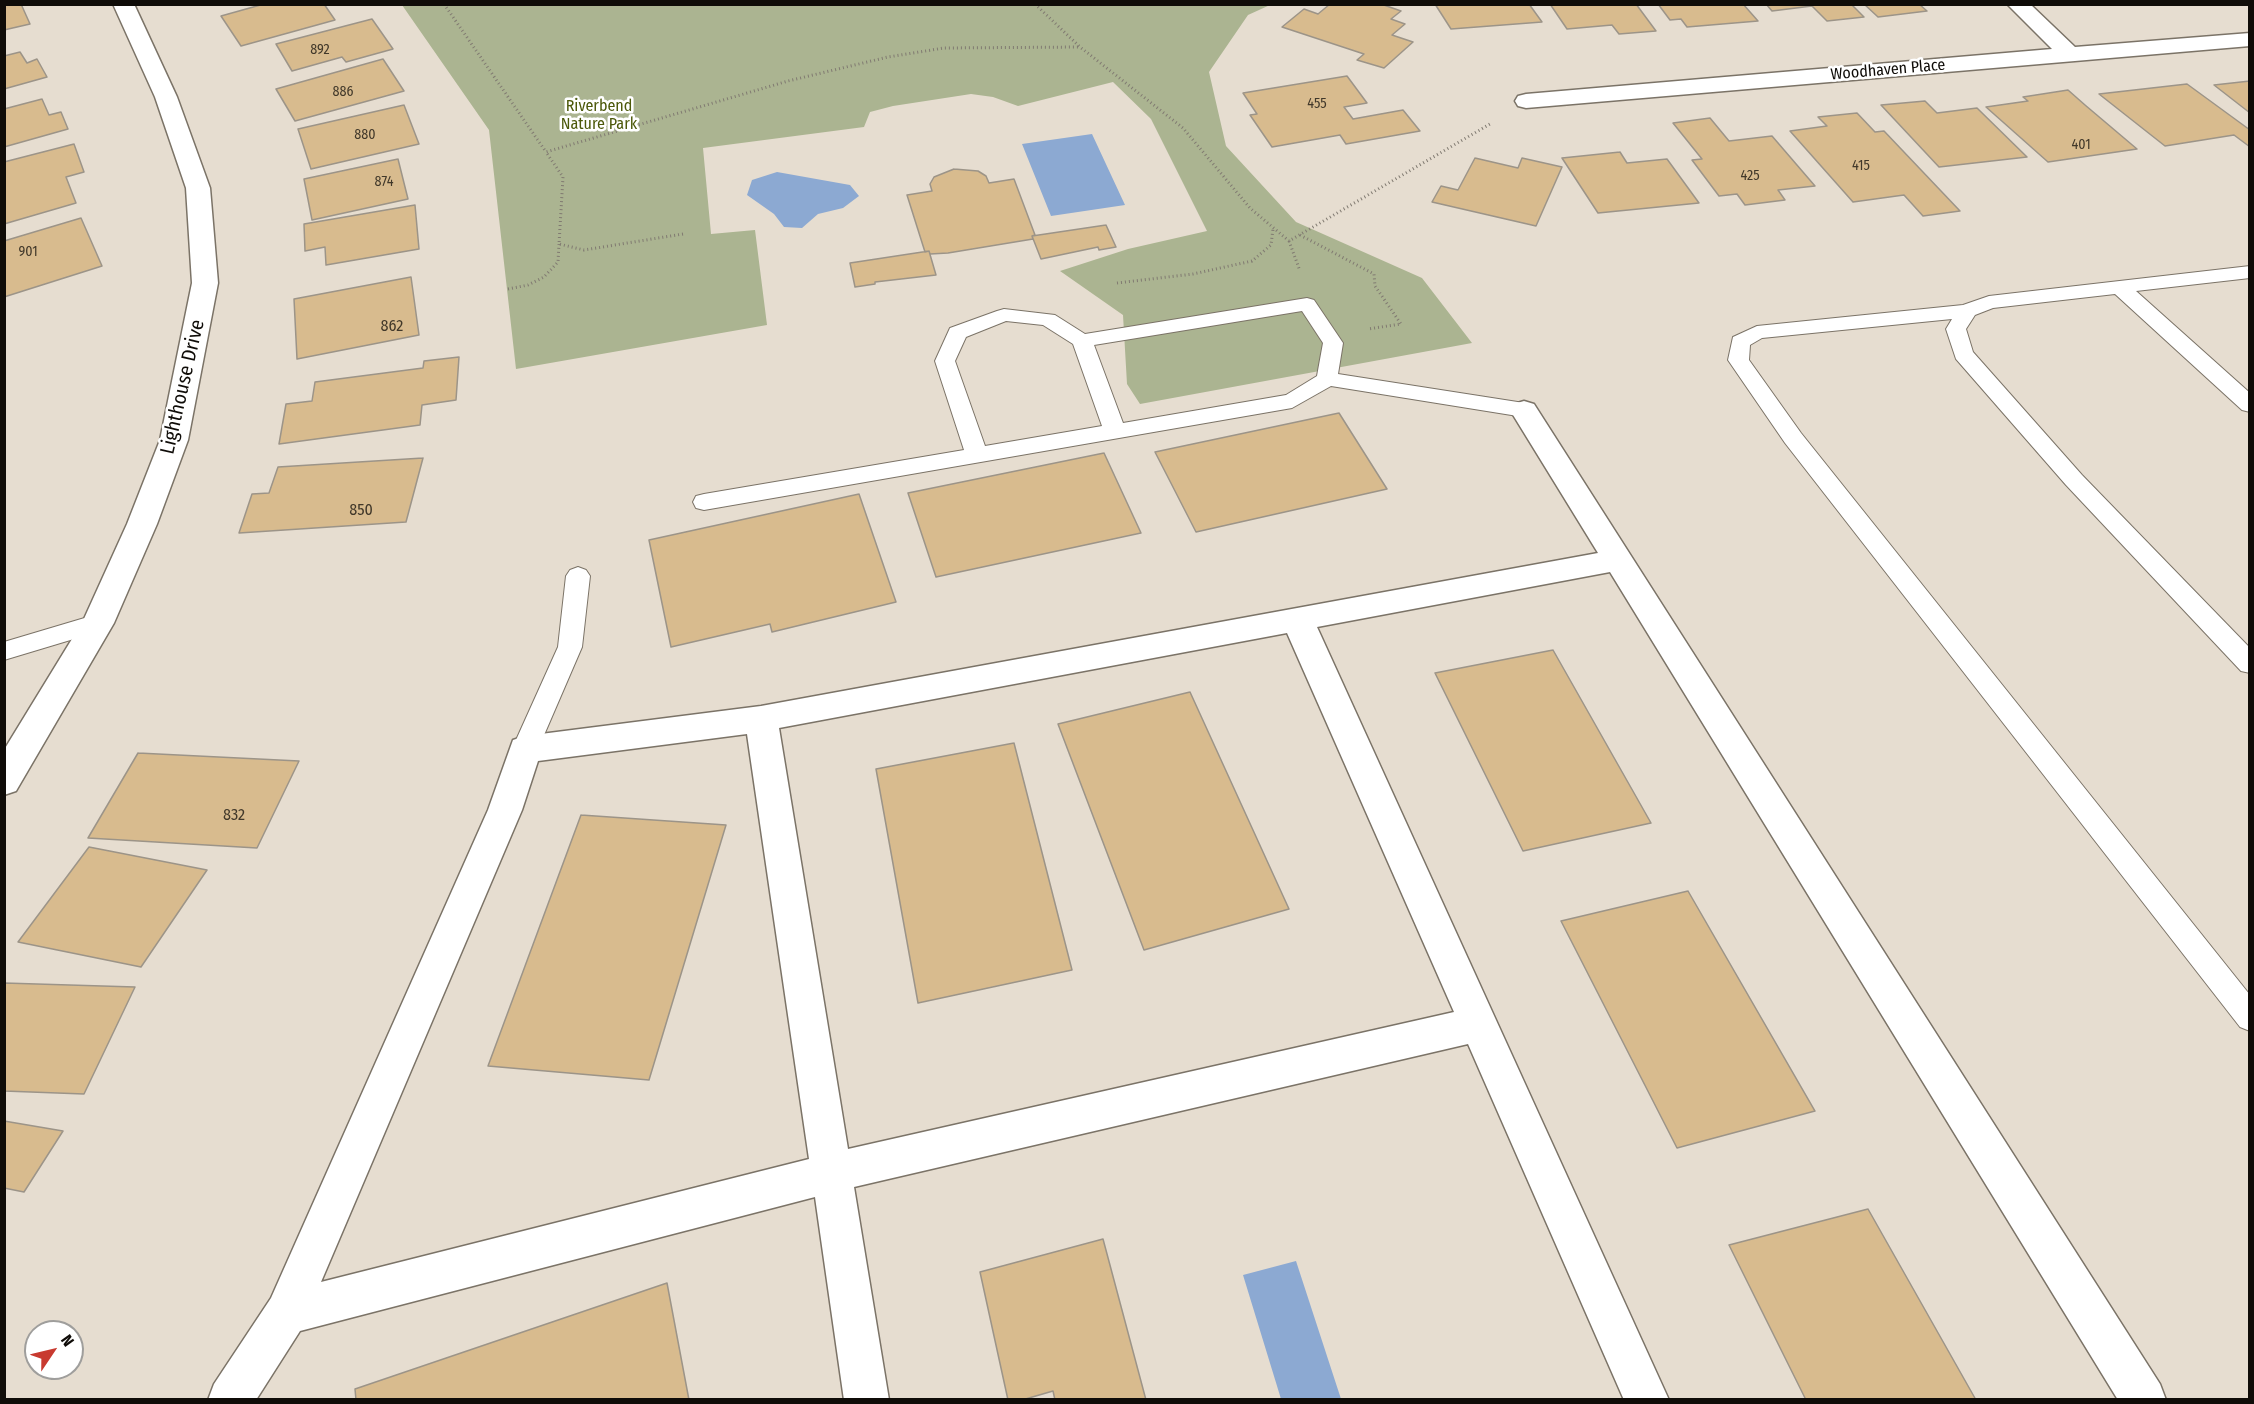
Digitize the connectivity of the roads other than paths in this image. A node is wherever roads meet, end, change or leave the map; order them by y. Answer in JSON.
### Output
{"nodes":[{"id":1,"x":123,"y":4,"type":"edge"},
{"id":2,"x":2017,"y":4,"type":"edge"},
{"id":3,"x":2250,"y":39,"type":"edge"},
{"id":4,"x":2070,"y":55,"type":"junction"},
{"id":5,"x":1526,"y":101,"type":"dead end"},
{"id":6,"x":2250,"y":272,"type":"edge"},
{"id":7,"x":2120,"y":287,"type":"junction"},
{"id":8,"x":1966,"y":310,"type":"junction"},
{"id":9,"x":1082,"y":341,"type":"junction"},
{"id":10,"x":1327,"y":379,"type":"junction"},
{"id":11,"x":2250,"y":405,"type":"edge"},
{"id":12,"x":1524,"y":410,"type":"joint"},
{"id":13,"x":1115,"y":431,"type":"junction"},
{"id":14,"x":978,"y":455,"type":"junction"},
{"id":15,"x":704,"y":501,"type":"dead end"},
{"id":16,"x":1616,"y":560,"type":"junction"},
{"id":17,"x":578,"y":576,"type":"dead end"},
{"id":18,"x":1297,"y":619,"type":"junction"},
{"id":19,"x":98,"y":623,"type":"junction"},
{"id":20,"x":4,"y":651,"type":"edge"},
{"id":21,"x":2250,"y":664,"type":"edge"},
{"id":22,"x":761,"y":719,"type":"junction"},
{"id":23,"x":525,"y":749,"type":"junction"},
{"id":24,"x":4,"y":781,"type":"edge"},
{"id":25,"x":2250,"y":1018,"type":"edge"},
{"id":26,"x":1478,"y":1024,"type":"junction"},
{"id":27,"x":830,"y":1173,"type":"junction"},
{"id":28,"x":286,"y":1313,"type":"junction"},
{"id":29,"x":230,"y":1400,"type":"edge"},
{"id":30,"x":867,"y":1400,"type":"edge"},
{"id":31,"x":1647,"y":1400,"type":"edge"},
{"id":32,"x":2144,"y":1400,"type":"edge"}],
"edges":[{"from":1,"to":19,"type":"street","name":"Lighthouse Drive"},
{"from":2,"to":4,"type":"street"},
{"from":3,"to":4,"type":"street","name":"Woodhaven Place"},
{"from":4,"to":5,"type":"street","name":"Woodhaven Place"},
{"from":6,"to":7,"type":"lane"},
{"from":7,"to":8,"type":"lane"},
{"from":7,"to":11,"type":"lane"},
{"from":8,"to":21,"type":"lane"},
{"from":8,"to":25,"type":"lane"},
{"from":9,"to":10,"type":"lane"},
{"from":9,"to":13,"type":"lane"},
{"from":9,"to":14,"type":"lane"},
{"from":10,"to":12,"type":"lane"},
{"from":10,"to":13,"type":"lane"},
{"from":12,"to":16,"type":"street"},
{"from":13,"to":14,"type":"lane"},
{"from":14,"to":15,"type":"lane"},
{"from":16,"to":18,"type":"street"},
{"from":16,"to":32,"type":"street"},
{"from":17,"to":23,"type":"lane"},
{"from":18,"to":22,"type":"street"},
{"from":18,"to":26,"type":"street"},
{"from":19,"to":20,"type":"lane"},
{"from":19,"to":24,"type":"street","name":"Lighthouse Drive"},
{"from":22,"to":23,"type":"street"},
{"from":22,"to":27,"type":"street"},
{"from":23,"to":28,"type":"street"},
{"from":26,"to":27,"type":"street"},
{"from":26,"to":31,"type":"street"},
{"from":27,"to":28,"type":"street"},
{"from":27,"to":30,"type":"street"},
{"from":28,"to":29,"type":"street"}]}
